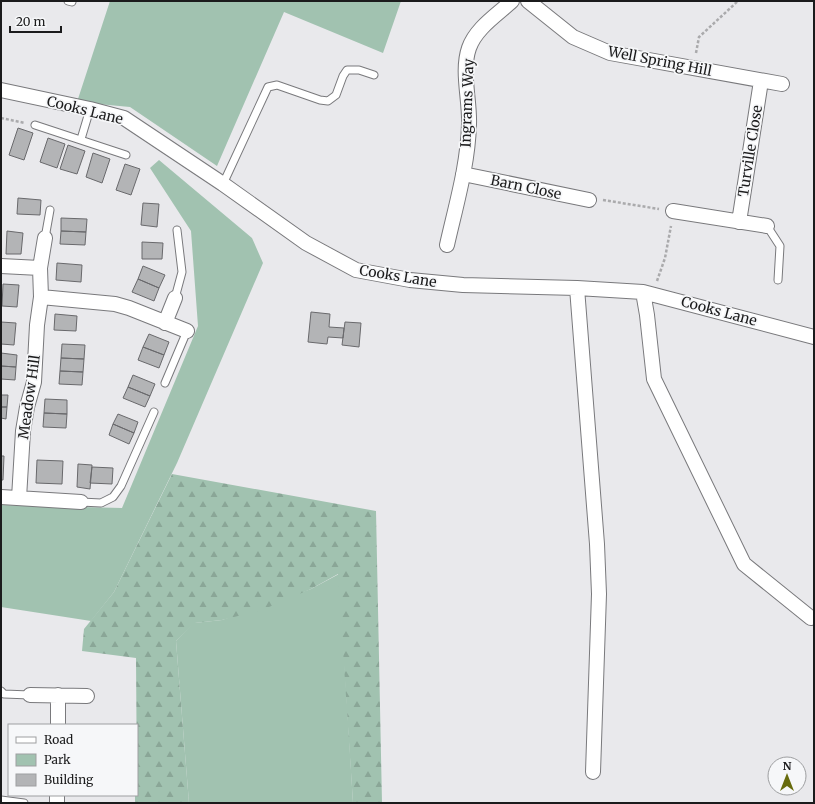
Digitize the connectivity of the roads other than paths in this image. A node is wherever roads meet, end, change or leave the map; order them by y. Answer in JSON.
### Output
{"nodes":[{"id":1,"x":512,"y":1,"type":"edge"},
{"id":2,"x":528,"y":1,"type":"edge"},
{"id":3,"x":374,"y":75,"type":"dead end"},
{"id":4,"x":761,"y":81,"type":"junction"},
{"id":5,"x":782,"y":84,"type":"dead end"},
{"id":6,"x":1,"y":90,"type":"edge"},
{"id":7,"x":90,"y":109,"type":"junction"},
{"id":8,"x":35,"y":124,"type":"road end"},
{"id":9,"x":81,"y":139,"type":"junction"},
{"id":10,"x":126,"y":154,"type":"dead end"},
{"id":11,"x":463,"y":174,"type":"junction"},
{"id":12,"x":223,"y":184,"type":"junction"},
{"id":13,"x":589,"y":200,"type":"road end"},
{"id":14,"x":50,"y":210,"type":"dead end"},
{"id":15,"x":673,"y":211,"type":"road end"},
{"id":16,"x":739,"y":222,"type":"junction"},
{"id":17,"x":768,"y":226,"type":"joint"},
{"id":18,"x":177,"y":230,"type":"dead end"},
{"id":19,"x":45,"y":238,"type":"joint"},
{"id":20,"x":447,"y":245,"type":"dead end"},
{"id":21,"x":1,"y":266,"type":"edge"},
{"id":22,"x":40,"y":268,"type":"junction"},
{"id":23,"x":778,"y":280,"type":"dead end"},
{"id":24,"x":577,"y":288,"type":"junction"},
{"id":25,"x":647,"y":293,"type":"junction"},
{"id":26,"x":41,"y":297,"type":"junction"},
{"id":27,"x":175,"y":298,"type":"joint"},
{"id":28,"x":165,"y":322,"type":"junction"},
{"id":29,"x":187,"y":331,"type":"joint"},
{"id":30,"x":814,"y":337,"type":"edge"},
{"id":31,"x":165,"y":383,"type":"dead end"},
{"id":32,"x":154,"y":412,"type":"dead end"},
{"id":33,"x":1,"y":497,"type":"edge"},
{"id":34,"x":19,"y":498,"type":"junction"},
{"id":35,"x":81,"y":502,"type":"joint"},
{"id":36,"x":811,"y":618,"type":"dead end"},
{"id":37,"x":1,"y":691,"type":"edge"},
{"id":38,"x":30,"y":695,"type":"joint"},
{"id":39,"x":58,"y":695,"type":"junction"},
{"id":40,"x":87,"y":696,"type":"dead end"},
{"id":41,"x":58,"y":724,"type":"edge"},
{"id":42,"x":593,"y":772,"type":"dead end"},
{"id":43,"x":1,"y":800,"type":"edge"},
{"id":44,"x":24,"y":803,"type":"edge"}],
"edges":[{"from":1,"to":11,"type":"street","name":"Ingrams Way"},
{"from":2,"to":4,"type":"street","name":"Well Spring Hill"},
{"from":3,"to":12,"type":"lane"},
{"from":4,"to":5,"type":"street","name":"Well Spring Hill"},
{"from":4,"to":16,"type":"street","name":"Turville Close"},
{"from":6,"to":7,"type":"street","name":"Cooks Lane"},
{"from":7,"to":9,"type":"lane"},
{"from":7,"to":12,"type":"street","name":"Cooks Lane"},
{"from":8,"to":9,"type":"lane","name":"Cooks Lane"},
{"from":9,"to":10,"type":"lane","name":"Cooks Lane"},
{"from":11,"to":13,"type":"street","name":"Barn Close"},
{"from":11,"to":20,"type":"street","name":"Ingrams Way"},
{"from":12,"to":24,"type":"street","name":"Cooks Lane"},
{"from":14,"to":19,"type":"lane"},
{"from":15,"to":16,"type":"street"},
{"from":16,"to":17,"type":"street"},
{"from":17,"to":23,"type":"lane"},
{"from":18,"to":27,"type":"lane"},
{"from":19,"to":22,"type":"street","name":"Meadow Hill"},
{"from":21,"to":22,"type":"street"},
{"from":22,"to":26,"type":"street","name":"Meadow Hill"},
{"from":24,"to":25,"type":"street","name":"Cooks Lane"},
{"from":24,"to":42,"type":"street"},
{"from":25,"to":30,"type":"street","name":"Cooks Lane"},
{"from":25,"to":36,"type":"street"},
{"from":26,"to":28,"type":"street"},
{"from":26,"to":34,"type":"street","name":"Meadow Hill"},
{"from":27,"to":28,"type":"street"},
{"from":28,"to":29,"type":"street"},
{"from":29,"to":31,"type":"lane"},
{"from":32,"to":35,"type":"lane"},
{"from":33,"to":34,"type":"street"},
{"from":34,"to":35,"type":"street"},
{"from":37,"to":38,"type":"lane"},
{"from":38,"to":39,"type":"street"},
{"from":39,"to":40,"type":"street"},
{"from":39,"to":41,"type":"street"},
{"from":43,"to":44,"type":"lane"}]}
